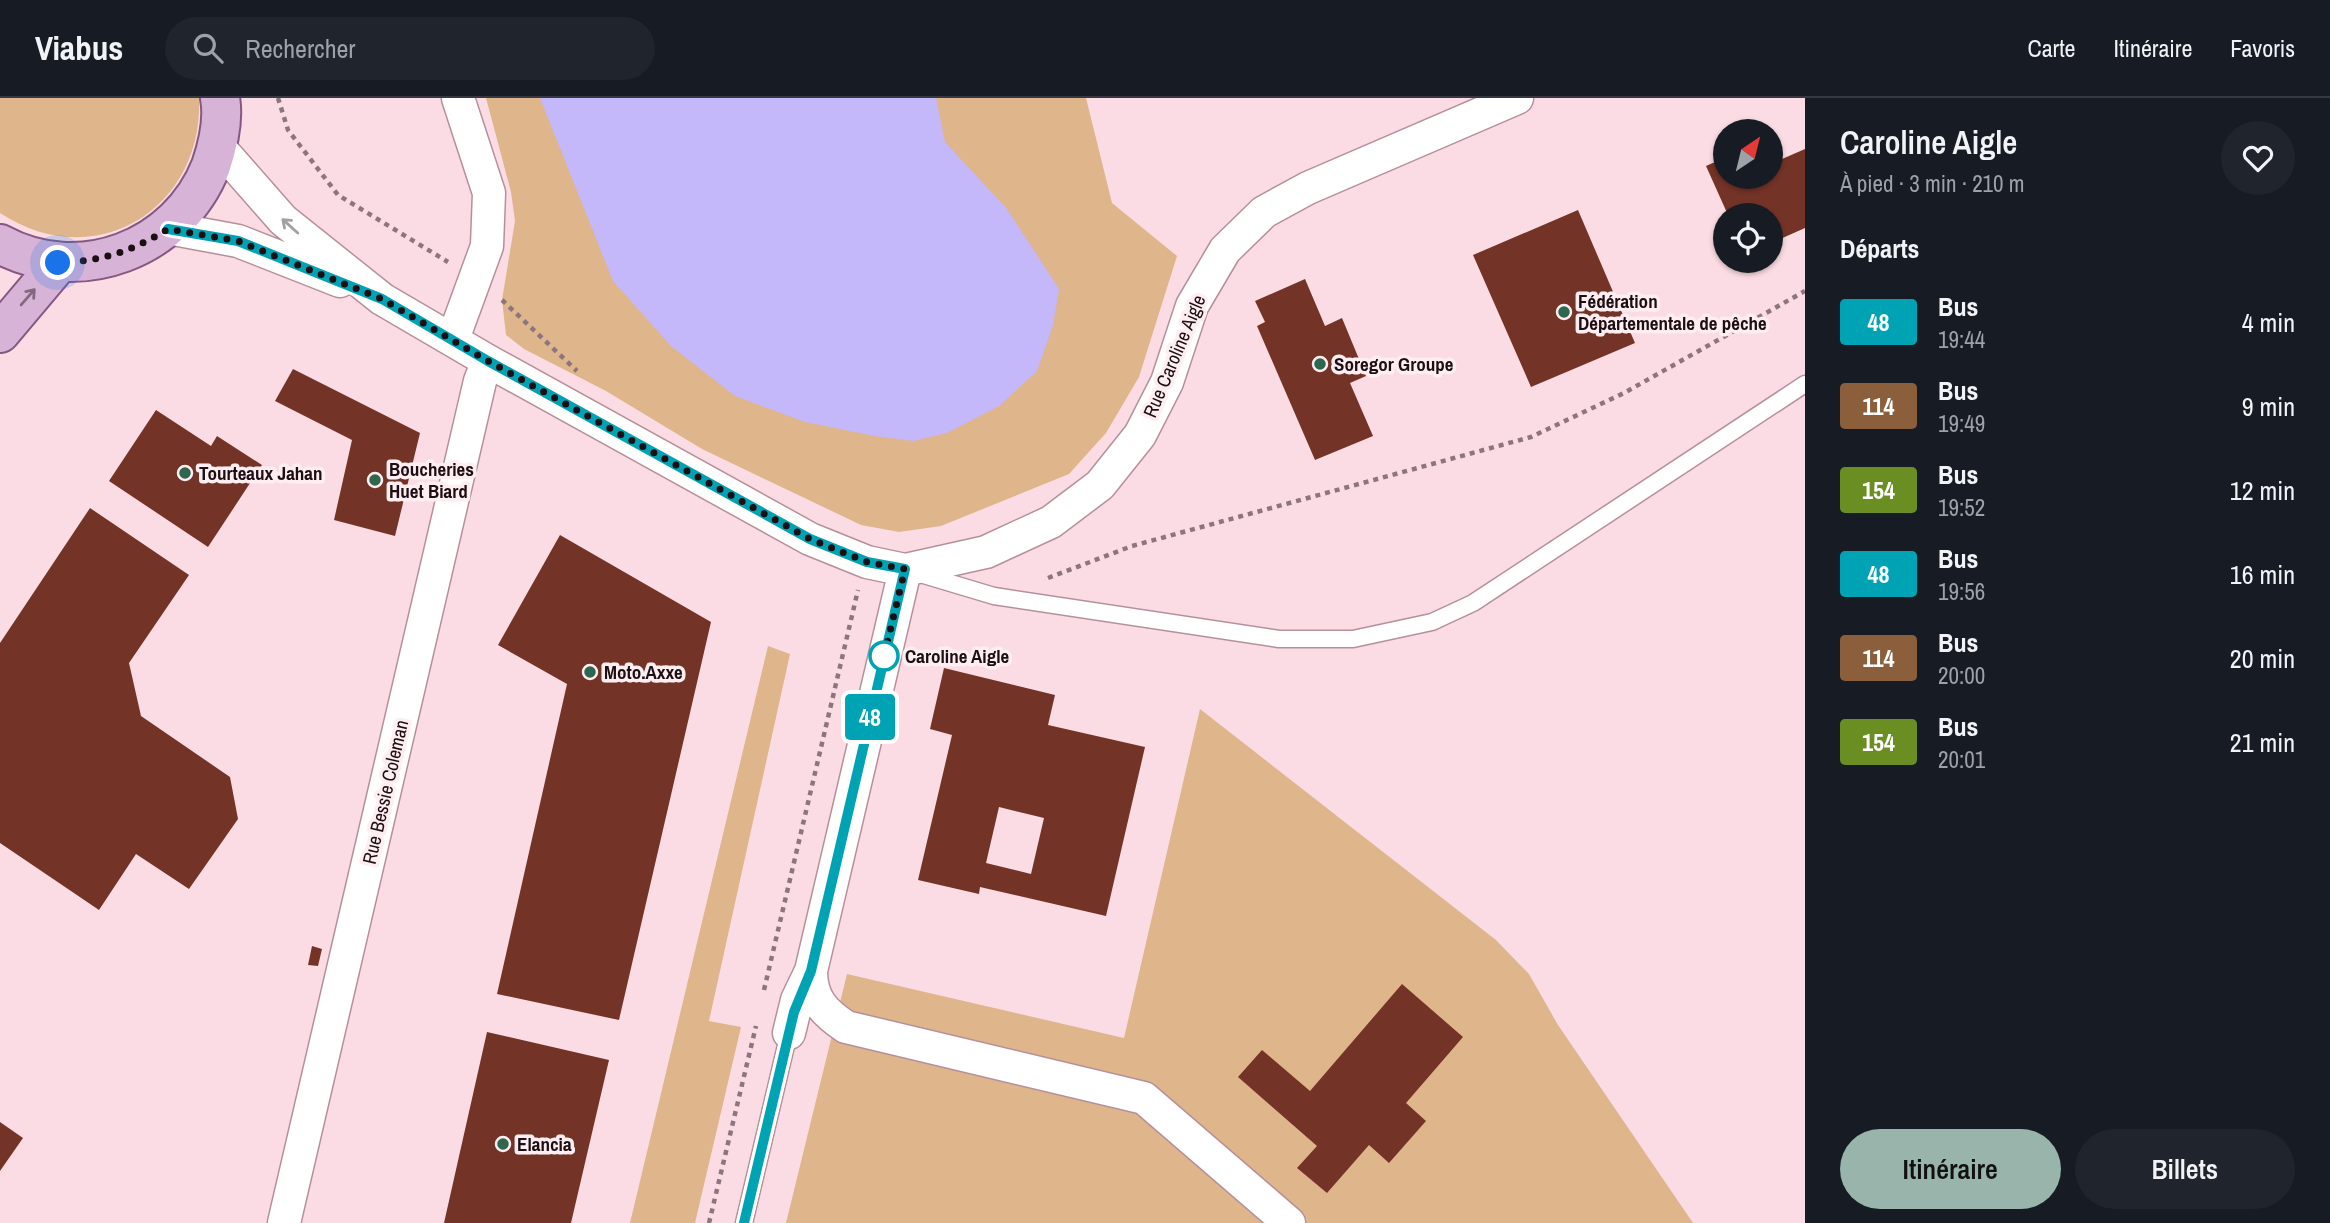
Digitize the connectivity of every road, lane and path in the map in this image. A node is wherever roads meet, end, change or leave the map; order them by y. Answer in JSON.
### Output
{"nodes":[{"id":1,"x":220,"y":98,"type":"edge"},
{"id":2,"x":278,"y":98,"type":"edge"},
{"id":3,"x":458,"y":98,"type":"edge"},
{"id":4,"x":1517,"y":98,"type":"edge"},
{"id":5,"x":218,"y":146,"type":"junction"},
{"id":6,"x":168,"y":229,"type":"junction"},
{"id":7,"x":0,"y":244,"type":"edge"},
{"id":8,"x":58,"y":263,"type":"junction"},
{"id":9,"x":458,"y":268,"type":"dead end"},
{"id":10,"x":1805,"y":291,"type":"edge"},
{"id":11,"x":382,"y":299,"type":"junction"},
{"id":12,"x":0,"y":333,"type":"edge"},
{"id":13,"x":453,"y":339,"type":"junction"},
{"id":14,"x":488,"y":361,"type":"junction"},
{"id":15,"x":1805,"y":384,"type":"edge"},
{"id":16,"x":867,"y":562,"type":"junction"},
{"id":17,"x":905,"y":569,"type":"junction"},
{"id":18,"x":1023,"y":600,"type":"junction"},
{"id":19,"x":811,"y":971,"type":"junction"},
{"id":20,"x":763,"y":996,"type":"dead end"},
{"id":21,"x":757,"y":1022,"type":"dead end"},
{"id":22,"x":789,"y":1032,"type":"joint"},
{"id":23,"x":284,"y":1223,"type":"edge"},
{"id":24,"x":709,"y":1223,"type":"edge"},
{"id":25,"x":744,"y":1223,"type":"edge"},
{"id":26,"x":1289,"y":1223,"type":"edge"}],
"edges":[{"from":1,"to":5,"type":"main road"},
{"from":2,"to":9,"type":"path"},
{"from":3,"to":13,"type":"street"},
{"from":4,"to":17,"type":"street","name":"Rue Caroline Aigle"},
{"from":5,"to":6,"type":"main road"},
{"from":11,"to":5,"type":"street","one_way":true},
{"from":6,"to":8,"type":"main road"},
{"from":6,"to":11,"type":"street"},
{"from":7,"to":8,"type":"main road"},
{"from":12,"to":8,"type":"main road","one_way":true},
{"from":10,"to":18,"type":"path"},
{"from":11,"to":13,"type":"street"},
{"from":13,"to":14,"type":"street"},
{"from":14,"to":16,"type":"street"},
{"from":14,"to":23,"type":"street","name":"Rue Bessie Coleman"},
{"from":15,"to":18,"type":"lane"},
{"from":16,"to":17,"type":"street"},
{"from":16,"to":20,"type":"path"},
{"from":17,"to":18,"type":"lane"},
{"from":17,"to":19,"type":"street"},
{"from":19,"to":22,"type":"street"},
{"from":19,"to":26,"type":"street"},
{"from":21,"to":24,"type":"path"},
{"from":22,"to":25,"type":"lane"}]}
